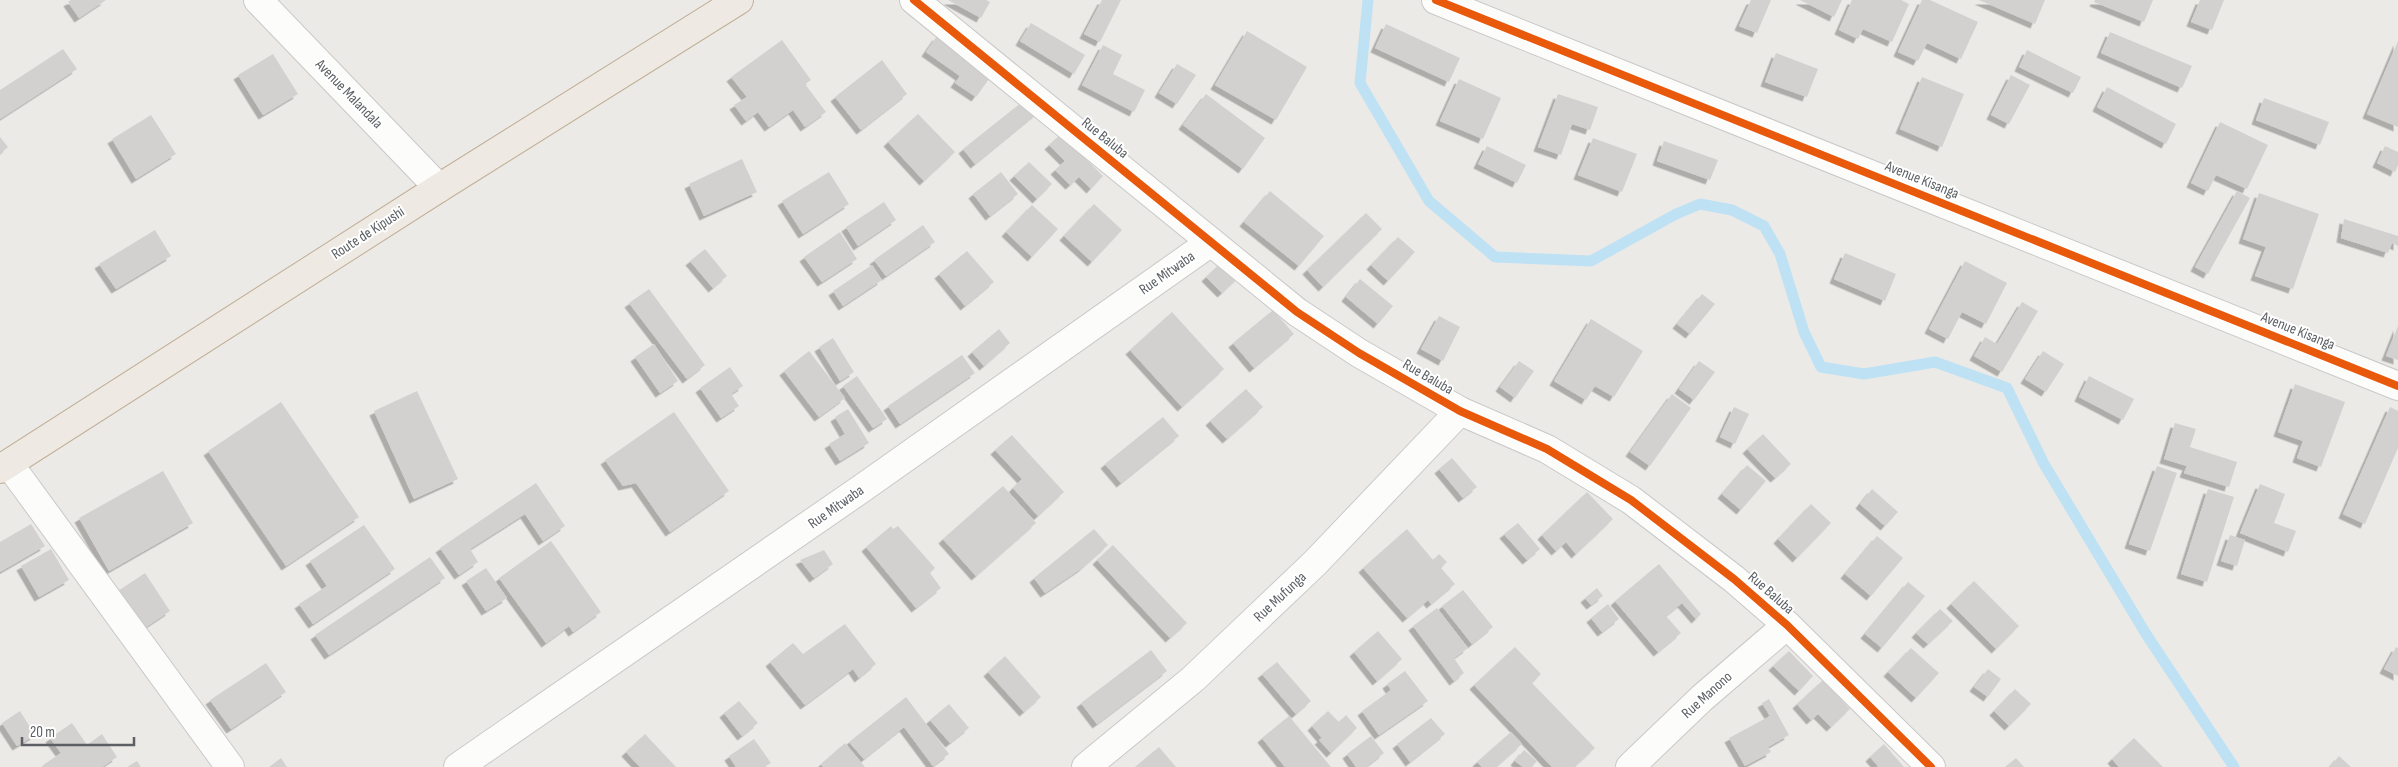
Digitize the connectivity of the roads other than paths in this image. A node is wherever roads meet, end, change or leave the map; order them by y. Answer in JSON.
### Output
{"nodes":[{"id":1,"x":258,"y":0,"type":"edge"},
{"id":2,"x":739,"y":0,"type":"edge"},
{"id":3,"x":914,"y":0,"type":"edge"},
{"id":4,"x":1436,"y":0,"type":"edge"},
{"id":5,"x":439,"y":188,"type":"junction"},
{"id":6,"x":1211,"y":242,"type":"junction"},
{"id":7,"x":2398,"y":386,"type":"edge"},
{"id":8,"x":1460,"y":411,"type":"junction"},
{"id":9,"x":4,"y":467,"type":"edge"},
{"id":10,"x":1787,"y":625,"type":"junction"},
{"id":11,"x":230,"y":767,"type":"edge"},
{"id":12,"x":458,"y":767,"type":"edge"},
{"id":13,"x":1086,"y":767,"type":"edge"},
{"id":14,"x":1630,"y":767,"type":"edge"},
{"id":15,"x":1931,"y":767,"type":"edge"}],
"edges":[{"from":1,"to":5,"type":"street","name":"Avenue Malandala"},
{"from":2,"to":5,"type":"highway","name":"Route de Kipushi"},
{"from":3,"to":6,"type":"street","name":"Rue Baluba"},
{"from":4,"to":7,"type":"street","name":"Avenue Kisanga"},
{"from":5,"to":9,"type":"highway","name":"Route de Kipushi"},
{"from":6,"to":8,"type":"street","name":"Rue Baluba"},
{"from":6,"to":12,"type":"street","name":"Rue Mitwaba"},
{"from":8,"to":10,"type":"street","name":"Rue Baluba"},
{"from":8,"to":13,"type":"street","name":"Rue Mufunga"},
{"from":9,"to":11,"type":"street"},
{"from":10,"to":14,"type":"street","name":"Rue Manono"},
{"from":10,"to":15,"type":"street","name":"Rue Baluba"}]}
